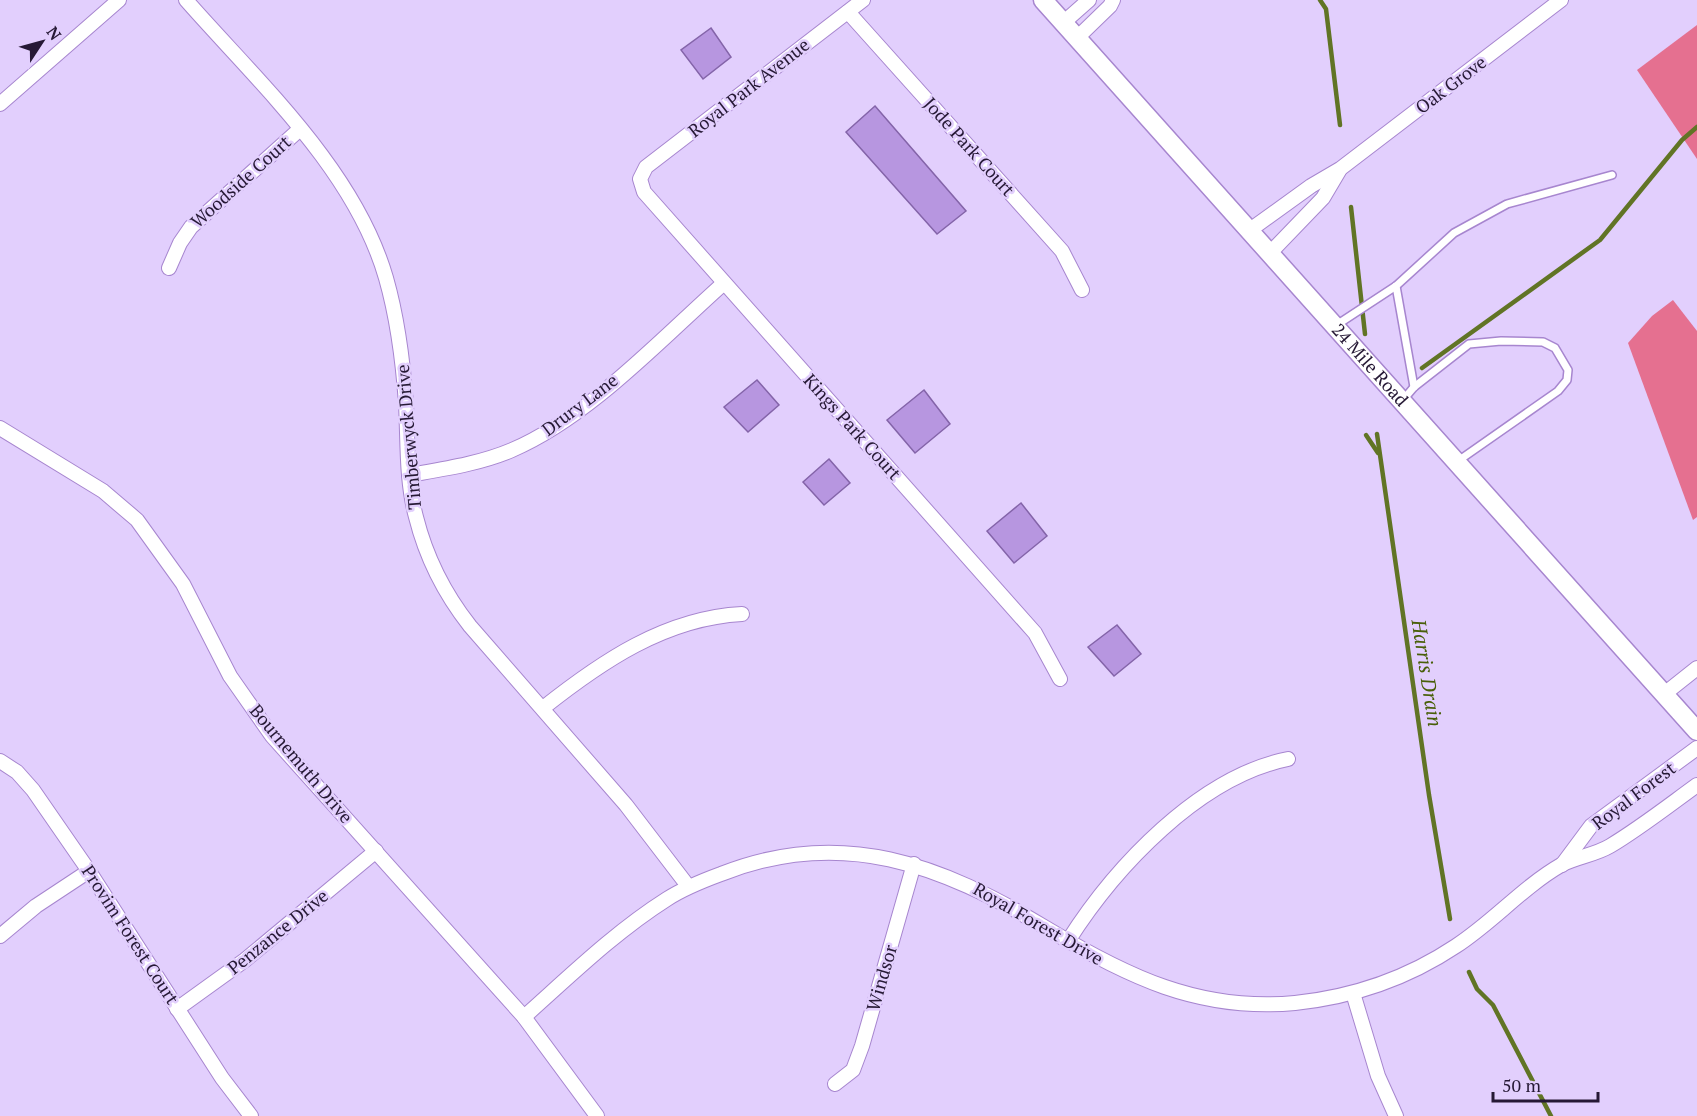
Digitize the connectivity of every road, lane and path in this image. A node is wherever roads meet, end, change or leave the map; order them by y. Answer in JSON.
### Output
{"nodes":[{"id":1,"x":119,"y":0,"type":"edge"},
{"id":2,"x":186,"y":0,"type":"edge"},
{"id":3,"x":863,"y":0,"type":"edge"},
{"id":4,"x":1042,"y":0,"type":"edge"},
{"id":5,"x":1089,"y":0,"type":"edge"},
{"id":6,"x":1113,"y":0,"type":"edge"},
{"id":7,"x":1561,"y":0,"type":"edge"},
{"id":8,"x":848,"y":12,"type":"junction"},
{"id":9,"x":1063,"y":23,"type":"junction"},
{"id":10,"x":1077,"y":38,"type":"junction"},
{"id":11,"x":0,"y":104,"type":"edge"},
{"id":12,"x":300,"y":129,"type":"junction"},
{"id":13,"x":1340,"y":170,"type":"junction"},
{"id":14,"x":1612,"y":175,"type":"dead end"},
{"id":15,"x":640,"y":179,"type":"joint"},
{"id":16,"x":1250,"y":230,"type":"junction"},
{"id":17,"x":1270,"y":253,"type":"junction"},
{"id":18,"x":169,"y":268,"type":"dead end"},
{"id":19,"x":724,"y":283,"type":"junction"},
{"id":20,"x":1396,"y":286,"type":"junction"},
{"id":21,"x":1082,"y":290,"type":"dead end"},
{"id":22,"x":1335,"y":326,"type":"junction"},
{"id":23,"x":1414,"y":387,"type":"junction"},
{"id":24,"x":1401,"y":401,"type":"junction"},
{"id":25,"x":0,"y":428,"type":"edge"},
{"id":26,"x":1456,"y":463,"type":"junction"},
{"id":27,"x":409,"y":475,"type":"junction"},
{"id":28,"x":742,"y":614,"type":"dead end"},
{"id":29,"x":1697,"y":668,"type":"edge"},
{"id":30,"x":1059,"y":679,"type":"dead end"},
{"id":31,"x":1663,"y":695,"type":"junction"},
{"id":32,"x":543,"y":708,"type":"junction"},
{"id":33,"x":1697,"y":731,"type":"edge"},
{"id":34,"x":1697,"y":748,"type":"edge"},
{"id":35,"x":1288,"y":759,"type":"dead end"},
{"id":36,"x":0,"y":761,"type":"edge"},
{"id":37,"x":1697,"y":785,"type":"edge"},
{"id":38,"x":376,"y":851,"type":"junction"},
{"id":39,"x":914,"y":864,"type":"junction"},
{"id":40,"x":1562,"y":865,"type":"junction"},
{"id":41,"x":89,"y":871,"type":"junction"},
{"id":42,"x":688,"y":886,"type":"junction"},
{"id":43,"x":0,"y":936,"type":"edge"},
{"id":44,"x":1068,"y":941,"type":"junction"},
{"id":45,"x":1353,"y":993,"type":"junction"},
{"id":46,"x":177,"y":1008,"type":"junction"},
{"id":47,"x":524,"y":1017,"type":"junction"},
{"id":48,"x":835,"y":1084,"type":"dead end"},
{"id":49,"x":251,"y":1116,"type":"edge"},
{"id":50,"x":597,"y":1116,"type":"edge"},
{"id":51,"x":1396,"y":1116,"type":"edge"}],
"edges":[{"from":1,"to":11,"type":"street"},
{"from":2,"to":12,"type":"street","name":"Timberwyck Drive"},
{"from":3,"to":8,"type":"street","name":"Royal Park Avenue"},
{"from":4,"to":9,"type":"street","name":"24 Mile Road"},
{"from":5,"to":9,"type":"street"},
{"from":6,"to":10,"type":"street"},
{"from":7,"to":13,"type":"street","name":"Oak Grove"},
{"from":8,"to":15,"type":"street","name":"Royal Park Avenue"},
{"from":8,"to":21,"type":"street","name":"Jode Park Court"},
{"from":9,"to":10,"type":"street","name":"24 Mile Road"},
{"from":10,"to":16,"type":"street","name":"24 Mile Road"},
{"from":12,"to":18,"type":"street","name":"Woodside Court"},
{"from":12,"to":27,"type":"street","name":"Timberwyck Drive"},
{"from":13,"to":16,"type":"street","name":"Oak Grove"},
{"from":13,"to":17,"type":"street","name":"Oak Grove"},
{"from":14,"to":20,"type":"lane"},
{"from":15,"to":19,"type":"street","name":"Kings Park Court"},
{"from":16,"to":17,"type":"street","name":"24 Mile Road"},
{"from":17,"to":22,"type":"street","name":"24 Mile Road"},
{"from":19,"to":27,"type":"street","name":"Drury Lane"},
{"from":19,"to":30,"type":"street","name":"Kings Park Court"},
{"from":20,"to":22,"type":"lane"},
{"from":20,"to":23,"type":"lane"},
{"from":22,"to":24,"type":"street","name":"24 Mile Road"},
{"from":23,"to":24,"type":"lane"},
{"from":23,"to":26,"type":"lane"},
{"from":24,"to":26,"type":"street","name":"24 Mile Road"},
{"from":25,"to":38,"type":"street","name":"Bournemuth Drive"},
{"from":26,"to":31,"type":"street","name":"24 Mile Road"},
{"from":27,"to":32,"type":"street","name":"Timberwyck Drive"},
{"from":28,"to":32,"type":"street"},
{"from":29,"to":31,"type":"street"},
{"from":31,"to":33,"type":"street","name":"24 Mile Road"},
{"from":32,"to":42,"type":"street","name":"Timberwyck Drive"},
{"from":34,"to":40,"type":"street","name":"Royal Forest"},
{"from":35,"to":44,"type":"street"},
{"from":36,"to":41,"type":"street","name":"Provim Forest Court"},
{"from":37,"to":40,"type":"street","name":"Royal Forest"},
{"from":38,"to":46,"type":"street","name":"Penzance Drive"},
{"from":38,"to":47,"type":"street","name":"Bournemuth Drive"},
{"from":39,"to":42,"type":"street","name":"Royal Forest Drive"},
{"from":39,"to":44,"type":"street","name":"Royal Forest Drive"},
{"from":39,"to":48,"type":"street","name":"Windsor"},
{"from":40,"to":45,"type":"street","name":"Royal Forest Drive"},
{"from":41,"to":43,"type":"street"},
{"from":41,"to":46,"type":"street","name":"Provim Forest Court"},
{"from":42,"to":47,"type":"street","name":"Royal Forest Drive"},
{"from":44,"to":45,"type":"street","name":"Royal Forest Drive"},
{"from":45,"to":51,"type":"street"},
{"from":46,"to":49,"type":"street","name":"Provim Forest Court"},
{"from":47,"to":50,"type":"street","name":"Bournemuth Drive"}]}
